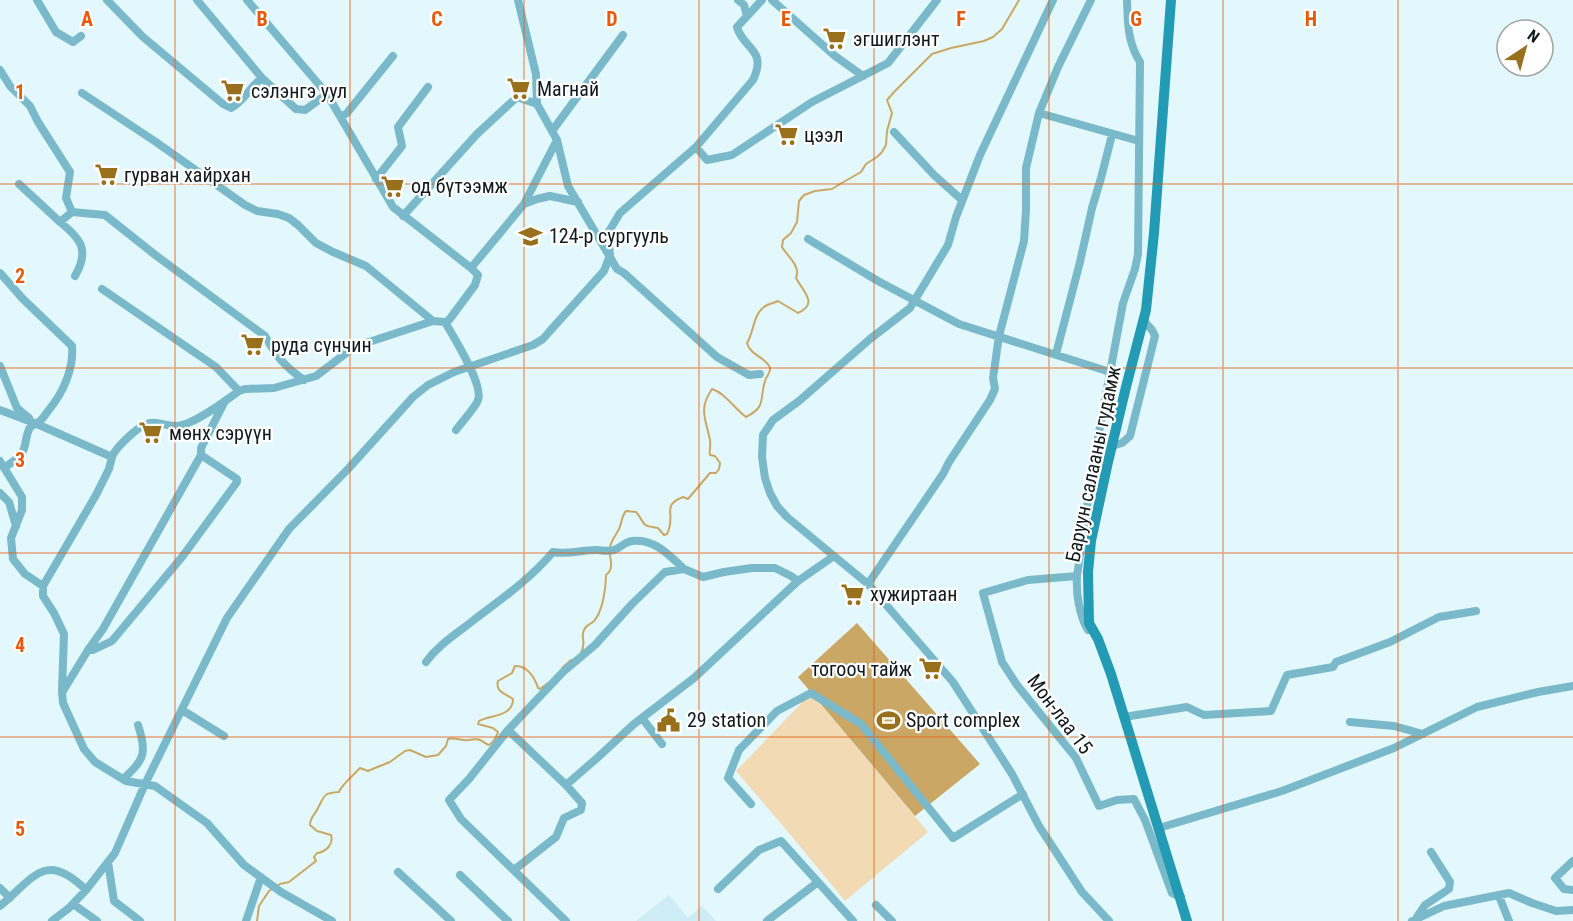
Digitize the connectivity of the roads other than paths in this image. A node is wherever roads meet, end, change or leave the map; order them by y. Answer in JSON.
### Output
{"nodes":[{"id":1,"x":37,"y":0,"type":"edge"},
{"id":2,"x":107,"y":0,"type":"edge"},
{"id":3,"x":197,"y":0,"type":"edge"},
{"id":4,"x":247,"y":0,"type":"edge"},
{"id":5,"x":518,"y":0,"type":"edge"},
{"id":6,"x":762,"y":0,"type":"edge"},
{"id":7,"x":772,"y":0,"type":"edge"},
{"id":8,"x":937,"y":0,"type":"edge"},
{"id":9,"x":1053,"y":0,"type":"edge"},
{"id":10,"x":1091,"y":0,"type":"edge"},
{"id":11,"x":1128,"y":0,"type":"edge"},
{"id":12,"x":1171,"y":0,"type":"edge"},
{"id":13,"x":742,"y":2,"type":"edge"},
{"id":14,"x":747,"y":16,"type":"junction"},
{"id":15,"x":622,"y":35,"type":"dead end"},
{"id":16,"x":81,"y":36,"type":"dead end"},
{"id":17,"x":393,"y":56,"type":"dead end"},
{"id":18,"x":0,"y":70,"type":"edge"},
{"id":19,"x":862,"y":76,"type":"junction"},
{"id":20,"x":262,"y":78,"type":"junction"},
{"id":21,"x":428,"y":87,"type":"dead end"},
{"id":22,"x":82,"y":93,"type":"dead end"},
{"id":23,"x":327,"y":94,"type":"junction"},
{"id":24,"x":537,"y":104,"type":"junction"},
{"id":25,"x":1039,"y":113,"type":"junction"},
{"id":26,"x":341,"y":117,"type":"junction"},
{"id":27,"x":552,"y":131,"type":"junction"},
{"id":28,"x":894,"y":132,"type":"dead end"},
{"id":29,"x":1113,"y":135,"type":"junction"},
{"id":30,"x":557,"y":140,"type":"junction"},
{"id":31,"x":1139,"y":141,"type":"junction"},
{"id":32,"x":696,"y":147,"type":"junction"},
{"id":33,"x":376,"y":179,"type":"junction"},
{"id":34,"x":19,"y":184,"type":"dead end"},
{"id":35,"x":962,"y":200,"type":"junction"},
{"id":36,"x":578,"y":202,"type":"junction"},
{"id":37,"x":524,"y":204,"type":"junction"},
{"id":38,"x":72,"y":212,"type":"junction"},
{"id":39,"x":404,"y":216,"type":"junction"},
{"id":40,"x":60,"y":222,"type":"junction"},
{"id":41,"x":808,"y":239,"type":"dead end"},
{"id":42,"x":610,"y":255,"type":"junction"},
{"id":43,"x":471,"y":268,"type":"junction"},
{"id":44,"x":0,"y":273,"type":"edge"},
{"id":45,"x":75,"y":276,"type":"dead end"},
{"id":46,"x":102,"y":290,"type":"dead end"},
{"id":47,"x":913,"y":301,"type":"junction"},
{"id":48,"x":1143,"y":320,"type":"junction"},
{"id":49,"x":432,"y":321,"type":"junction"},
{"id":50,"x":446,"y":322,"type":"junction"},
{"id":51,"x":999,"y":336,"type":"junction"},
{"id":52,"x":1056,"y":354,"type":"junction"},
{"id":53,"x":0,"y":366,"type":"edge"},
{"id":54,"x":470,"y":367,"type":"junction"},
{"id":55,"x":1110,"y":372,"type":"junction"},
{"id":56,"x":760,"y":374,"type":"dead end"},
{"id":57,"x":304,"y":380,"type":"junction"},
{"id":58,"x":1125,"y":387,"type":"junction"},
{"id":59,"x":239,"y":391,"type":"junction"},
{"id":60,"x":1141,"y":391,"type":"junction"},
{"id":61,"x":226,"y":400,"type":"junction"},
{"id":62,"x":0,"y":410,"type":"edge"},
{"id":63,"x":37,"y":424,"type":"junction"},
{"id":64,"x":456,"y":430,"type":"dead end"},
{"id":65,"x":1112,"y":446,"type":"junction"},
{"id":66,"x":201,"y":455,"type":"junction"},
{"id":67,"x":112,"y":457,"type":"junction"},
{"id":68,"x":2,"y":465,"type":"edge"},
{"id":69,"x":0,"y":493,"type":"edge"},
{"id":70,"x":11,"y":538,"type":"junction"},
{"id":71,"x":834,"y":556,"type":"junction"},
{"id":72,"x":684,"y":569,"type":"junction"},
{"id":73,"x":1077,"y":576,"type":"junction"},
{"id":74,"x":798,"y":581,"type":"junction"},
{"id":75,"x":868,"y":584,"type":"junction"},
{"id":76,"x":43,"y":586,"type":"junction"},
{"id":77,"x":1476,"y":611,"type":"dead end"},
{"id":78,"x":88,"y":650,"type":"junction"},
{"id":79,"x":1104,"y":657,"type":"junction"},
{"id":80,"x":426,"y":662,"type":"dead end"},
{"id":81,"x":1573,"y":686,"type":"edge"},
{"id":82,"x":62,"y":692,"type":"junction"},
{"id":83,"x":182,"y":710,"type":"junction"},
{"id":84,"x":1124,"y":717,"type":"junction"},
{"id":85,"x":642,"y":718,"type":"junction"},
{"id":86,"x":1350,"y":722,"type":"dead end"},
{"id":87,"x":138,"y":725,"type":"dead end"},
{"id":88,"x":508,"y":730,"type":"junction"},
{"id":89,"x":1423,"y":734,"type":"junction"},
{"id":90,"x":224,"y":736,"type":"dead end"},
{"id":91,"x":662,"y":744,"type":"dead end"},
{"id":92,"x":123,"y":779,"type":"junction"},
{"id":93,"x":146,"y":784,"type":"junction"},
{"id":94,"x":566,"y":785,"type":"junction"},
{"id":95,"x":1023,"y":794,"type":"junction"},
{"id":96,"x":751,"y":804,"type":"dead end"},
{"id":97,"x":1159,"y":828,"type":"junction"},
{"id":98,"x":1431,"y":852,"type":"dead end"},
{"id":99,"x":1573,"y":861,"type":"edge"},
{"id":100,"x":108,"y":862,"type":"junction"},
{"id":101,"x":514,"y":870,"type":"junction"},
{"id":102,"x":398,"y":872,"type":"dead end"},
{"id":103,"x":460,"y":875,"type":"dead end"},
{"id":104,"x":261,"y":877,"type":"junction"},
{"id":105,"x":818,"y":882,"type":"junction"},
{"id":106,"x":0,"y":888,"type":"edge"},
{"id":107,"x":718,"y":889,"type":"dead end"},
{"id":108,"x":86,"y":890,"type":"junction"},
{"id":109,"x":1573,"y":891,"type":"edge"},
{"id":110,"x":1499,"y":896,"type":"junction"},
{"id":111,"x":1181,"y":897,"type":"junction"},
{"id":112,"x":9,"y":898,"type":"junction"},
{"id":113,"x":73,"y":904,"type":"junction"},
{"id":114,"x":876,"y":904,"type":"dead end"},
{"id":115,"x":0,"y":906,"type":"edge"},
{"id":116,"x":1573,"y":910,"type":"edge"},
{"id":117,"x":848,"y":920,"type":"edge"},
{"id":118,"x":1414,"y":920,"type":"edge"},
{"id":119,"x":52,"y":921,"type":"edge"},
{"id":120,"x":97,"y":921,"type":"edge"},
{"id":121,"x":140,"y":921,"type":"edge"},
{"id":122,"x":246,"y":921,"type":"edge"},
{"id":123,"x":332,"y":921,"type":"edge"},
{"id":124,"x":450,"y":921,"type":"edge"},
{"id":125,"x":508,"y":921,"type":"edge"},
{"id":126,"x":566,"y":921,"type":"edge"},
{"id":127,"x":767,"y":921,"type":"edge"},
{"id":128,"x":892,"y":921,"type":"edge"},
{"id":129,"x":1109,"y":921,"type":"edge"},
{"id":130,"x":1187,"y":921,"type":"edge"},
{"id":131,"x":1509,"y":921,"type":"edge"}],
"edges":[{"from":1,"to":16,"type":"street"},
{"from":2,"to":20,"type":"street"},
{"from":3,"to":20,"type":"street"},
{"from":4,"to":23,"type":"street"},
{"from":5,"to":24,"type":"street"},
{"from":6,"to":14,"type":"street"},
{"from":7,"to":19,"type":"street"},
{"from":8,"to":19,"type":"street"},
{"from":9,"to":35,"type":"street"},
{"from":10,"to":25,"type":"street"},
{"from":11,"to":31,"type":"street"},
{"from":12,"to":48,"type":"main road","name":"Баруун салааны гудамж"},
{"from":13,"to":14,"type":"street"},
{"from":14,"to":32,"type":"street"},
{"from":15,"to":27,"type":"street"},
{"from":17,"to":26,"type":"street"},
{"from":18,"to":38,"type":"street"},
{"from":19,"to":32,"type":"street"},
{"from":20,"to":23,"type":"street"},
{"from":21,"to":33,"type":"street"},
{"from":22,"to":49,"type":"street"},
{"from":23,"to":26,"type":"street"},
{"from":24,"to":27,"type":"street"},
{"from":24,"to":39,"type":"street"},
{"from":25,"to":29,"type":"street"},
{"from":25,"to":51,"type":"street"},
{"from":26,"to":33,"type":"street"},
{"from":27,"to":30,"type":"street"},
{"from":28,"to":35,"type":"street"},
{"from":29,"to":31,"type":"street"},
{"from":29,"to":52,"type":"street"},
{"from":30,"to":36,"type":"street"},
{"from":30,"to":37,"type":"street"},
{"from":31,"to":55,"type":"street"},
{"from":32,"to":42,"type":"street"},
{"from":33,"to":39,"type":"street"},
{"from":34,"to":40,"type":"street"},
{"from":35,"to":47,"type":"street"},
{"from":36,"to":37,"type":"street"},
{"from":36,"to":42,"type":"street"},
{"from":37,"to":43,"type":"street"},
{"from":38,"to":40,"type":"street"},
{"from":38,"to":57,"type":"street"},
{"from":39,"to":43,"type":"street"},
{"from":40,"to":45,"type":"street"},
{"from":41,"to":47,"type":"street"},
{"from":42,"to":54,"type":"street"},
{"from":42,"to":56,"type":"street"},
{"from":43,"to":50,"type":"street"},
{"from":44,"to":63,"type":"street"},
{"from":46,"to":59,"type":"street"},
{"from":47,"to":51,"type":"street"},
{"from":47,"to":71,"type":"street"},
{"from":48,"to":58,"type":"main road","name":"Баруун салааны гудамж"},
{"from":48,"to":60,"type":"street"},
{"from":49,"to":50,"type":"street"},
{"from":49,"to":57,"type":"street"},
{"from":50,"to":54,"type":"street"},
{"from":51,"to":52,"type":"street"},
{"from":51,"to":75,"type":"street"},
{"from":52,"to":55,"type":"street"},
{"from":53,"to":63,"type":"street"},
{"from":54,"to":64,"type":"street"},
{"from":54,"to":83,"type":"street"},
{"from":55,"to":73,"type":"street"},
{"from":57,"to":59,"type":"street"},
{"from":58,"to":60,"type":"street"},
{"from":58,"to":65,"type":"main road","name":"Баруун салааны гудамж"},
{"from":59,"to":61,"type":"street"},
{"from":60,"to":65,"type":"street"},
{"from":61,"to":66,"type":"street"},
{"from":61,"to":67,"type":"street"},
{"from":62,"to":63,"type":"street"},
{"from":63,"to":67,"type":"street"},
{"from":63,"to":68,"type":"street"},
{"from":65,"to":79,"type":"main road","name":"Баруун салааны гудамж"},
{"from":66,"to":78,"type":"street"},
{"from":66,"to":78,"type":"street"},
{"from":67,"to":76,"type":"street"},
{"from":68,"to":70,"type":"street"},
{"from":69,"to":70,"type":"street"},
{"from":70,"to":76,"type":"street"},
{"from":71,"to":74,"type":"street"},
{"from":71,"to":75,"type":"street"},
{"from":72,"to":74,"type":"street"},
{"from":72,"to":80,"type":"street"},
{"from":72,"to":88,"type":"street"},
{"from":73,"to":79,"type":"street"},
{"from":73,"to":111,"type":"street","name":"Мон-лаа 15"},
{"from":74,"to":85,"type":"street"},
{"from":75,"to":95,"type":"street"},
{"from":76,"to":82,"type":"street"},
{"from":77,"to":84,"type":"street"},
{"from":78,"to":82,"type":"street"},
{"from":79,"to":84,"type":"main road","name":"Баруун салааны гудамж"},
{"from":81,"to":89,"type":"street"},
{"from":82,"to":92,"type":"street"},
{"from":83,"to":90,"type":"street"},
{"from":83,"to":93,"type":"street"},
{"from":84,"to":97,"type":"main road","name":"Баруун салааны гудамж"},
{"from":85,"to":91,"type":"street"},
{"from":85,"to":94,"type":"street"},
{"from":86,"to":89,"type":"street"},
{"from":87,"to":92,"type":"street"},
{"from":88,"to":94,"type":"street"},
{"from":88,"to":101,"type":"street"},
{"from":89,"to":97,"type":"street"},
{"from":92,"to":93,"type":"street"},
{"from":93,"to":100,"type":"street"},
{"from":93,"to":104,"type":"street"},
{"from":94,"to":101,"type":"street"},
{"from":95,"to":96,"type":"street"},
{"from":95,"to":129,"type":"street"},
{"from":97,"to":111,"type":"main road","name":"Баруун салааны гудамж"},
{"from":98,"to":118,"type":"street"},
{"from":99,"to":109,"type":"street"},
{"from":100,"to":108,"type":"street"},
{"from":100,"to":121,"type":"street"},
{"from":101,"to":126,"type":"street"},
{"from":102,"to":124,"type":"street"},
{"from":103,"to":125,"type":"street"},
{"from":104,"to":122,"type":"street"},
{"from":104,"to":123,"type":"street"},
{"from":105,"to":107,"type":"street"},
{"from":105,"to":117,"type":"street"},
{"from":105,"to":127,"type":"street"},
{"from":106,"to":112,"type":"street"},
{"from":108,"to":112,"type":"street"},
{"from":108,"to":113,"type":"street"},
{"from":110,"to":116,"type":"street"},
{"from":110,"to":118,"type":"street"},
{"from":110,"to":131,"type":"street"},
{"from":111,"to":130,"type":"main road","name":"Баруун салааны гудамж"},
{"from":112,"to":115,"type":"street"},
{"from":113,"to":119,"type":"street"},
{"from":113,"to":120,"type":"street"},
{"from":114,"to":128,"type":"street"}]}
